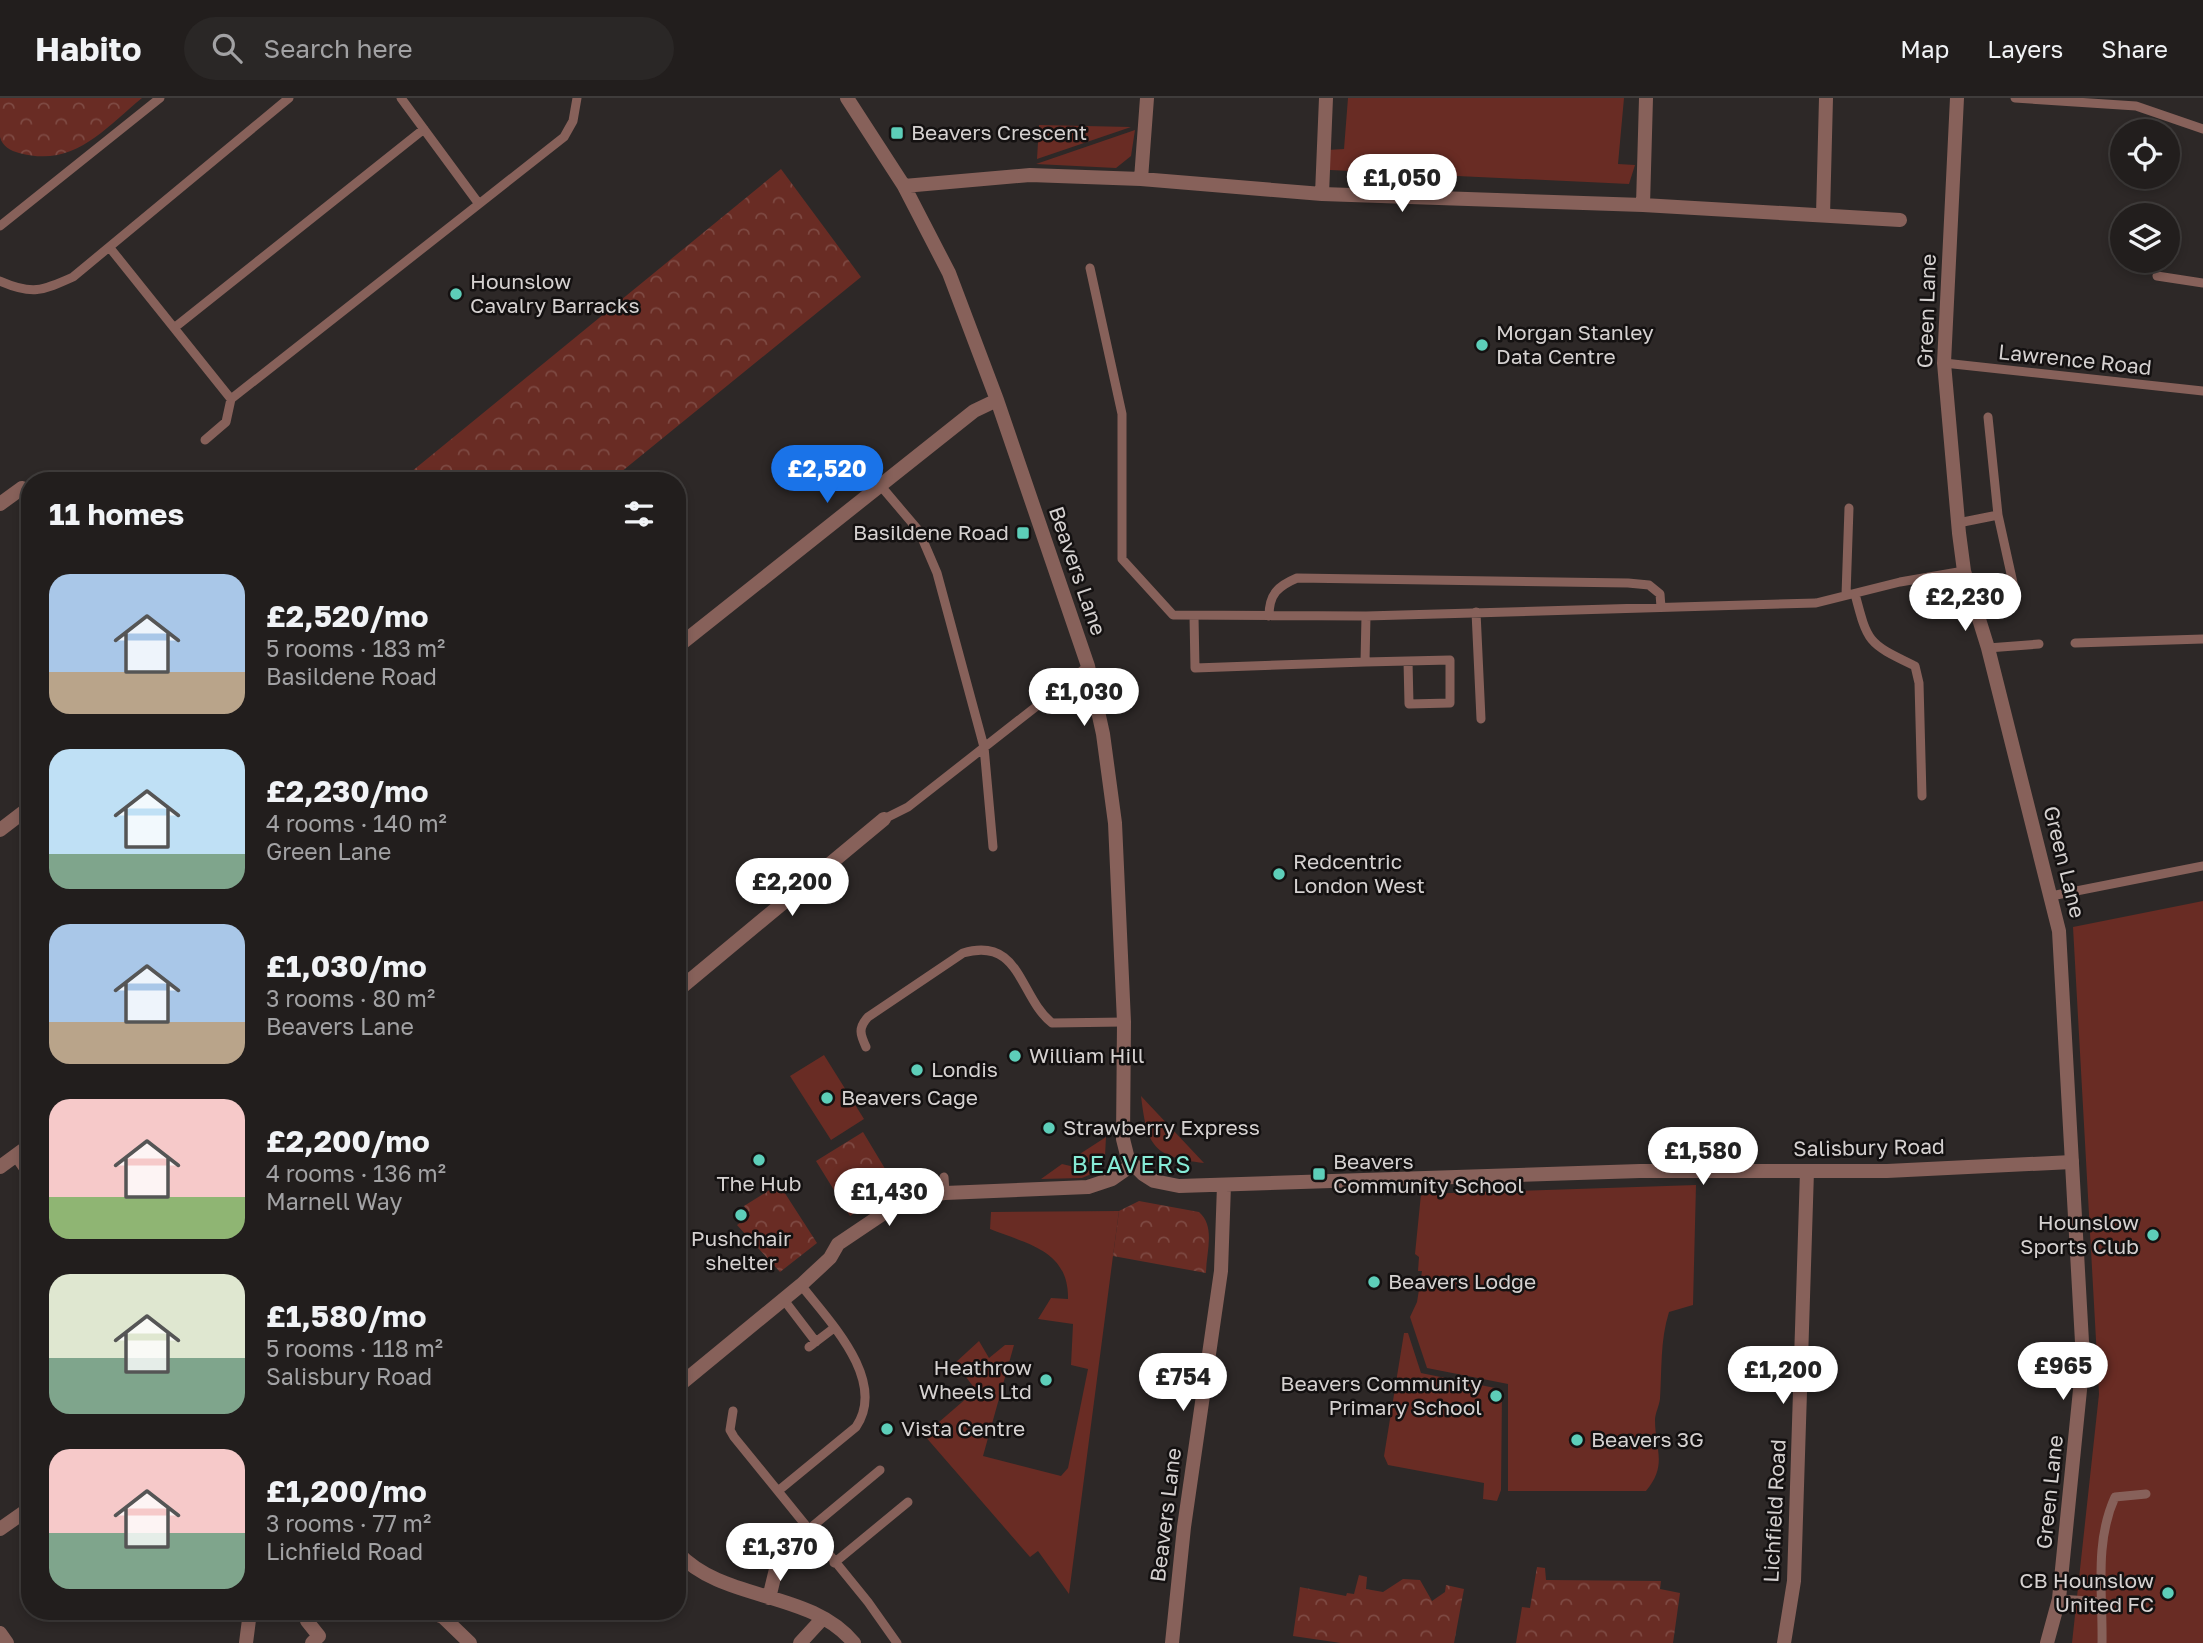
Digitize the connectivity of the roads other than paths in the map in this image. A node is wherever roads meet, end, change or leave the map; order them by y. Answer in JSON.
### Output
{"nodes":[{"id":1,"x":159,"y":98,"type":"edge"},
{"id":2,"x":289,"y":98,"type":"edge"},
{"id":3,"x":401,"y":98,"type":"edge"},
{"id":4,"x":577,"y":98,"type":"edge"},
{"id":5,"x":847,"y":98,"type":"edge"},
{"id":6,"x":1147,"y":98,"type":"edge"},
{"id":7,"x":1326,"y":98,"type":"edge"},
{"id":8,"x":1646,"y":98,"type":"edge"},
{"id":9,"x":1826,"y":98,"type":"edge"},
{"id":10,"x":1957,"y":98,"type":"edge"},
{"id":11,"x":2015,"y":98,"type":"edge"},
{"id":12,"x":424,"y":129,"type":"junction"},
{"id":13,"x":2203,"y":130,"type":"edge"},
{"id":14,"x":1141,"y":179,"type":"junction"},
{"id":15,"x":904,"y":186,"type":"junction"},
{"id":16,"x":1322,"y":194,"type":"junction"},
{"id":17,"x":479,"y":204,"type":"junction"},
{"id":18,"x":1643,"y":205,"type":"junction"},
{"id":19,"x":1823,"y":215,"type":"junction"},
{"id":20,"x":1900,"y":220,"type":"dead end"},
{"id":21,"x":0,"y":226,"type":"edge"},
{"id":22,"x":110,"y":248,"type":"junction"},
{"id":23,"x":1090,"y":268,"type":"dead end"},
{"id":24,"x":2157,"y":276,"type":"dead end"},
{"id":25,"x":0,"y":281,"type":"edge"},
{"id":26,"x":2203,"y":283,"type":"edge"},
{"id":27,"x":174,"y":328,"type":"junction"},
{"id":28,"x":1944,"y":363,"type":"junction"},
{"id":29,"x":2203,"y":391,"type":"edge"},
{"id":30,"x":231,"y":399,"type":"junction"},
{"id":31,"x":997,"y":400,"type":"junction"},
{"id":32,"x":1989,"y":417,"type":"dead end"},
{"id":33,"x":205,"y":440,"type":"dead end"},
{"id":34,"x":880,"y":485,"type":"junction"},
{"id":35,"x":21,"y":495,"type":"edge"},
{"id":36,"x":0,"y":504,"type":"edge"},
{"id":37,"x":1849,"y":508,"type":"dead end"},
{"id":38,"x":1998,"y":515,"type":"junction"},
{"id":39,"x":1958,"y":523,"type":"junction"},
{"id":40,"x":1964,"y":571,"type":"junction"},
{"id":41,"x":2013,"y":583,"type":"dead end"},
{"id":42,"x":1850,"y":595,"type":"junction"},
{"id":43,"x":1661,"y":607,"type":"junction"},
{"id":44,"x":1476,"y":612,"type":"junction"},
{"id":45,"x":1194,"y":616,"type":"junction"},
{"id":46,"x":1269,"y":616,"type":"junction"},
{"id":47,"x":1366,"y":616,"type":"junction"},
{"id":48,"x":2203,"y":639,"type":"edge"},
{"id":49,"x":686,"y":640,"type":"edge"},
{"id":50,"x":2075,"y":643,"type":"dead end"},
{"id":51,"x":2039,"y":644,"type":"dead end"},
{"id":52,"x":1988,"y":648,"type":"junction"},
{"id":53,"x":1408,"y":661,"type":"junction"},
{"id":54,"x":1365,"y":662,"type":"junction"},
{"id":55,"x":1088,"y":666,"type":"junction"},
{"id":56,"x":1481,"y":719,"type":"dead end"},
{"id":57,"x":984,"y":747,"type":"junction"},
{"id":58,"x":1922,"y":796,"type":"dead end"},
{"id":59,"x":21,"y":814,"type":"edge"},
{"id":60,"x":884,"y":819,"type":"joint"},
{"id":61,"x":0,"y":830,"type":"edge"},
{"id":62,"x":993,"y":847,"type":"dead end"},
{"id":63,"x":2203,"y":866,"type":"edge"},
{"id":64,"x":2051,"y":896,"type":"junction"},
{"id":65,"x":686,"y":984,"type":"edge"},
{"id":66,"x":1124,"y":1022,"type":"junction"},
{"id":67,"x":866,"y":1048,"type":"dead end"},
{"id":68,"x":21,"y":1152,"type":"edge"},
{"id":69,"x":17,"y":1155,"type":"junction"},
{"id":70,"x":21,"y":1161,"type":"edge"},
{"id":71,"x":2072,"y":1162,"type":"junction"},
{"id":72,"x":1132,"y":1165,"type":"junction"},
{"id":73,"x":0,"y":1167,"type":"edge"},
{"id":74,"x":1807,"y":1171,"type":"junction"},
{"id":75,"x":944,"y":1177,"type":"dead end"},
{"id":76,"x":1224,"y":1185,"type":"junction"},
{"id":77,"x":945,"y":1193,"type":"junction"},
{"id":78,"x":801,"y":1285,"type":"junction"},
{"id":79,"x":785,"y":1300,"type":"junction"},
{"id":80,"x":834,"y":1328,"type":"junction"},
{"id":81,"x":686,"y":1380,"type":"edge"},
{"id":82,"x":733,"y":1411,"type":"dead end"},
{"id":83,"x":880,"y":1471,"type":"dead end"},
{"id":84,"x":778,"y":1491,"type":"junction"},
{"id":85,"x":2146,"y":1494,"type":"dead end"},
{"id":86,"x":908,"y":1502,"type":"dead end"},
{"id":87,"x":21,"y":1514,"type":"edge"},
{"id":88,"x":0,"y":1529,"type":"edge"},
{"id":89,"x":808,"y":1530,"type":"junction"},
{"id":90,"x":766,"y":1551,"type":"dead end"},
{"id":91,"x":686,"y":1559,"type":"edge"},
{"id":92,"x":834,"y":1563,"type":"junction"},
{"id":93,"x":769,"y":1598,"type":"junction"},
{"id":94,"x":2059,"y":1599,"type":"junction"},
{"id":95,"x":2103,"y":1602,"type":"junction"},
{"id":96,"x":823,"y":1618,"type":"junction"},
{"id":97,"x":249,"y":1620,"type":"edge"},
{"id":98,"x":446,"y":1620,"type":"edge"},
{"id":99,"x":307,"y":1622,"type":"dead end"},
{"id":100,"x":0,"y":1633,"type":"edge"},
{"id":101,"x":7,"y":1643,"type":"edge"},
{"id":102,"x":246,"y":1643,"type":"edge"},
{"id":103,"x":312,"y":1643,"type":"edge"},
{"id":104,"x":470,"y":1643,"type":"edge"},
{"id":105,"x":800,"y":1643,"type":"edge"},
{"id":106,"x":854,"y":1643,"type":"edge"},
{"id":107,"x":897,"y":1643,"type":"edge"},
{"id":108,"x":1172,"y":1643,"type":"edge"},
{"id":109,"x":1784,"y":1643,"type":"edge"},
{"id":110,"x":2047,"y":1643,"type":"edge"},
{"id":111,"x":2102,"y":1643,"type":"edge"}],
"edges":[{"from":1,"to":21,"type":"lane"},
{"from":2,"to":22,"type":"lane"},
{"from":3,"to":12,"type":"lane"},
{"from":4,"to":17,"type":"lane"},
{"from":5,"to":15,"type":"street","name":"Beavers Lane"},
{"from":6,"to":14,"type":"street"},
{"from":7,"to":16,"type":"street"},
{"from":8,"to":18,"type":"street"},
{"from":9,"to":19,"type":"street"},
{"from":10,"to":28,"type":"street","name":"Green Lane"},
{"from":11,"to":13,"type":"lane"},
{"from":12,"to":17,"type":"lane"},
{"from":12,"to":27,"type":"lane"},
{"from":14,"to":15,"type":"street"},
{"from":14,"to":16,"type":"street"},
{"from":15,"to":31,"type":"street","name":"Beavers Lane"},
{"from":16,"to":18,"type":"street"},
{"from":17,"to":30,"type":"lane"},
{"from":18,"to":19,"type":"street"},
{"from":19,"to":20,"type":"street"},
{"from":22,"to":25,"type":"lane"},
{"from":22,"to":27,"type":"lane"},
{"from":23,"to":45,"type":"lane"},
{"from":24,"to":26,"type":"lane"},
{"from":27,"to":30,"type":"lane"},
{"from":28,"to":29,"type":"lane","name":"Lawrence Road"},
{"from":28,"to":39,"type":"street","name":"Green Lane"},
{"from":30,"to":33,"type":"lane"},
{"from":31,"to":34,"type":"street"},
{"from":31,"to":55,"type":"street","name":"Beavers Lane"},
{"from":32,"to":38,"type":"lane"},
{"from":34,"to":49,"type":"street"},
{"from":34,"to":57,"type":"lane"},
{"from":35,"to":36,"type":"street"},
{"from":37,"to":42,"type":"lane"},
{"from":38,"to":39,"type":"lane"},
{"from":38,"to":41,"type":"lane"},
{"from":39,"to":40,"type":"street","name":"Green Lane"},
{"from":40,"to":42,"type":"lane"},
{"from":40,"to":52,"type":"street","name":"Green Lane"},
{"from":42,"to":43,"type":"lane"},
{"from":42,"to":58,"type":"lane"},
{"from":43,"to":44,"type":"lane"},
{"from":43,"to":46,"type":"lane"},
{"from":44,"to":47,"type":"lane"},
{"from":44,"to":56,"type":"lane"},
{"from":45,"to":46,"type":"lane"},
{"from":45,"to":54,"type":"lane"},
{"from":46,"to":47,"type":"lane"},
{"from":47,"to":54,"type":"lane"},
{"from":48,"to":50,"type":"lane"},
{"from":51,"to":52,"type":"lane"},
{"from":52,"to":64,"type":"street","name":"Green Lane"},
{"from":53,"to":53,"type":"lane"},
{"from":53,"to":54,"type":"lane"},
{"from":55,"to":57,"type":"lane"},
{"from":55,"to":66,"type":"street","name":"Beavers Lane"},
{"from":57,"to":60,"type":"lane"},
{"from":57,"to":62,"type":"lane"},
{"from":59,"to":61,"type":"street"},
{"from":60,"to":65,"type":"street"},
{"from":63,"to":64,"type":"lane"},
{"from":64,"to":71,"type":"street","name":"Green Lane"},
{"from":66,"to":67,"type":"lane"},
{"from":66,"to":72,"type":"street","name":"Beavers Lane"},
{"from":68,"to":69,"type":"street"},
{"from":69,"to":70,"type":"street"},
{"from":69,"to":73,"type":"street"},
{"from":71,"to":74,"type":"street","name":"Salisbury Road"},
{"from":71,"to":94,"type":"street","name":"Green Lane"},
{"from":72,"to":76,"type":"street"},
{"from":72,"to":77,"type":"street"},
{"from":74,"to":76,"type":"street","name":"Salisbury Road"},
{"from":74,"to":109,"type":"street","name":"Lichfield Road"},
{"from":75,"to":77,"type":"lane"},
{"from":76,"to":108,"type":"street","name":"Beavers Lane"},
{"from":77,"to":78,"type":"street"},
{"from":78,"to":79,"type":"street"},
{"from":78,"to":80,"type":"lane"},
{"from":79,"to":80,"type":"lane"},
{"from":79,"to":81,"type":"street"},
{"from":80,"to":84,"type":"lane"},
{"from":82,"to":84,"type":"lane"},
{"from":83,"to":89,"type":"lane"},
{"from":84,"to":89,"type":"lane"},
{"from":85,"to":95,"type":"lane"},
{"from":86,"to":92,"type":"lane"},
{"from":87,"to":88,"type":"street"},
{"from":89,"to":92,"type":"lane"},
{"from":90,"to":93,"type":"street"},
{"from":91,"to":93,"type":"street"},
{"from":92,"to":107,"type":"lane"},
{"from":93,"to":96,"type":"street"},
{"from":94,"to":95,"type":"lane"},
{"from":94,"to":110,"type":"street","name":"Green Lane"},
{"from":95,"to":111,"type":"lane"},
{"from":96,"to":105,"type":"street"},
{"from":96,"to":106,"type":"street"},
{"from":97,"to":102,"type":"street"},
{"from":98,"to":104,"type":"street"},
{"from":99,"to":103,"type":"street"},
{"from":100,"to":101,"type":"street"}]}
